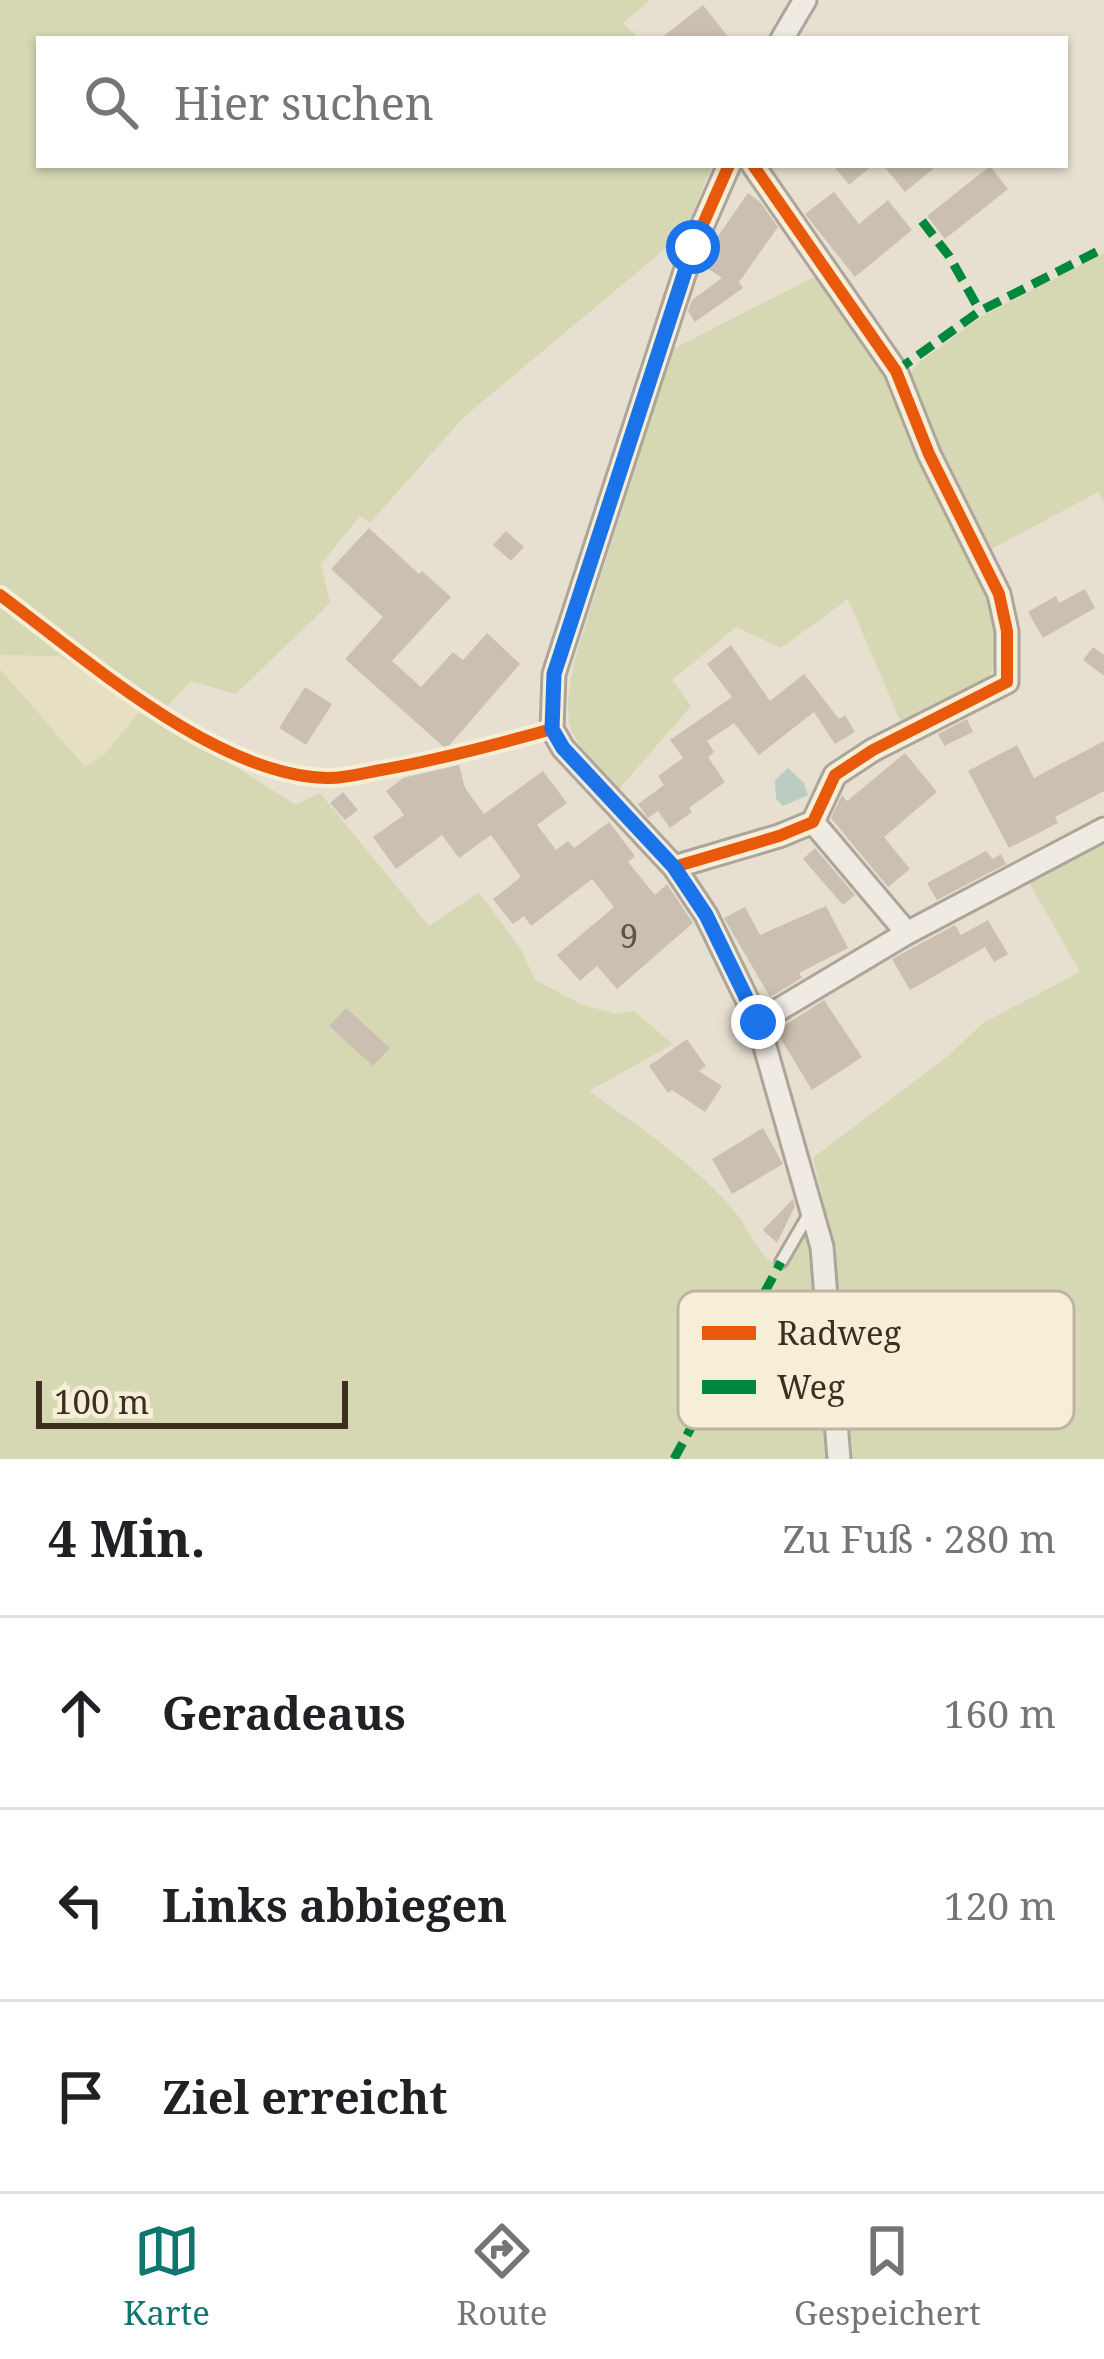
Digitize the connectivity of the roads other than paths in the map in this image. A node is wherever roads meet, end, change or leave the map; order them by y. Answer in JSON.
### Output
{"nodes":[{"id":1,"x":805,"y":0,"type":"edge"},
{"id":2,"x":784,"y":36,"type":"edge"},
{"id":3,"x":728,"y":168,"type":"edge"},
{"id":4,"x":755,"y":168,"type":"edge"},
{"id":5,"x":812,"y":822,"type":"junction"},
{"id":6,"x":1104,"y":830,"type":"edge"},
{"id":7,"x":674,"y":867,"type":"junction"},
{"id":8,"x":907,"y":933,"type":"junction"},
{"id":9,"x":758,"y":1022,"type":"junction"},
{"id":10,"x":814,"y":1205,"type":"junction"},
{"id":11,"x":781,"y":1262,"type":"dead end"},
{"id":12,"x":826,"y":1291,"type":"edge"},
{"id":13,"x":837,"y":1429,"type":"edge"},
{"id":14,"x":839,"y":1459,"type":"edge"}],
"edges":[{"from":1,"to":2,"type":"street"},
{"from":3,"to":7,"type":"street"},
{"from":4,"to":5,"type":"street"},
{"from":5,"to":7,"type":"street"},
{"from":5,"to":8,"type":"street"},
{"from":6,"to":8,"type":"street"},
{"from":7,"to":9,"type":"street"},
{"from":8,"to":9,"type":"street"},
{"from":9,"to":10,"type":"street"},
{"from":10,"to":11,"type":"lane"},
{"from":10,"to":12,"type":"street"},
{"from":13,"to":14,"type":"street"}]}
